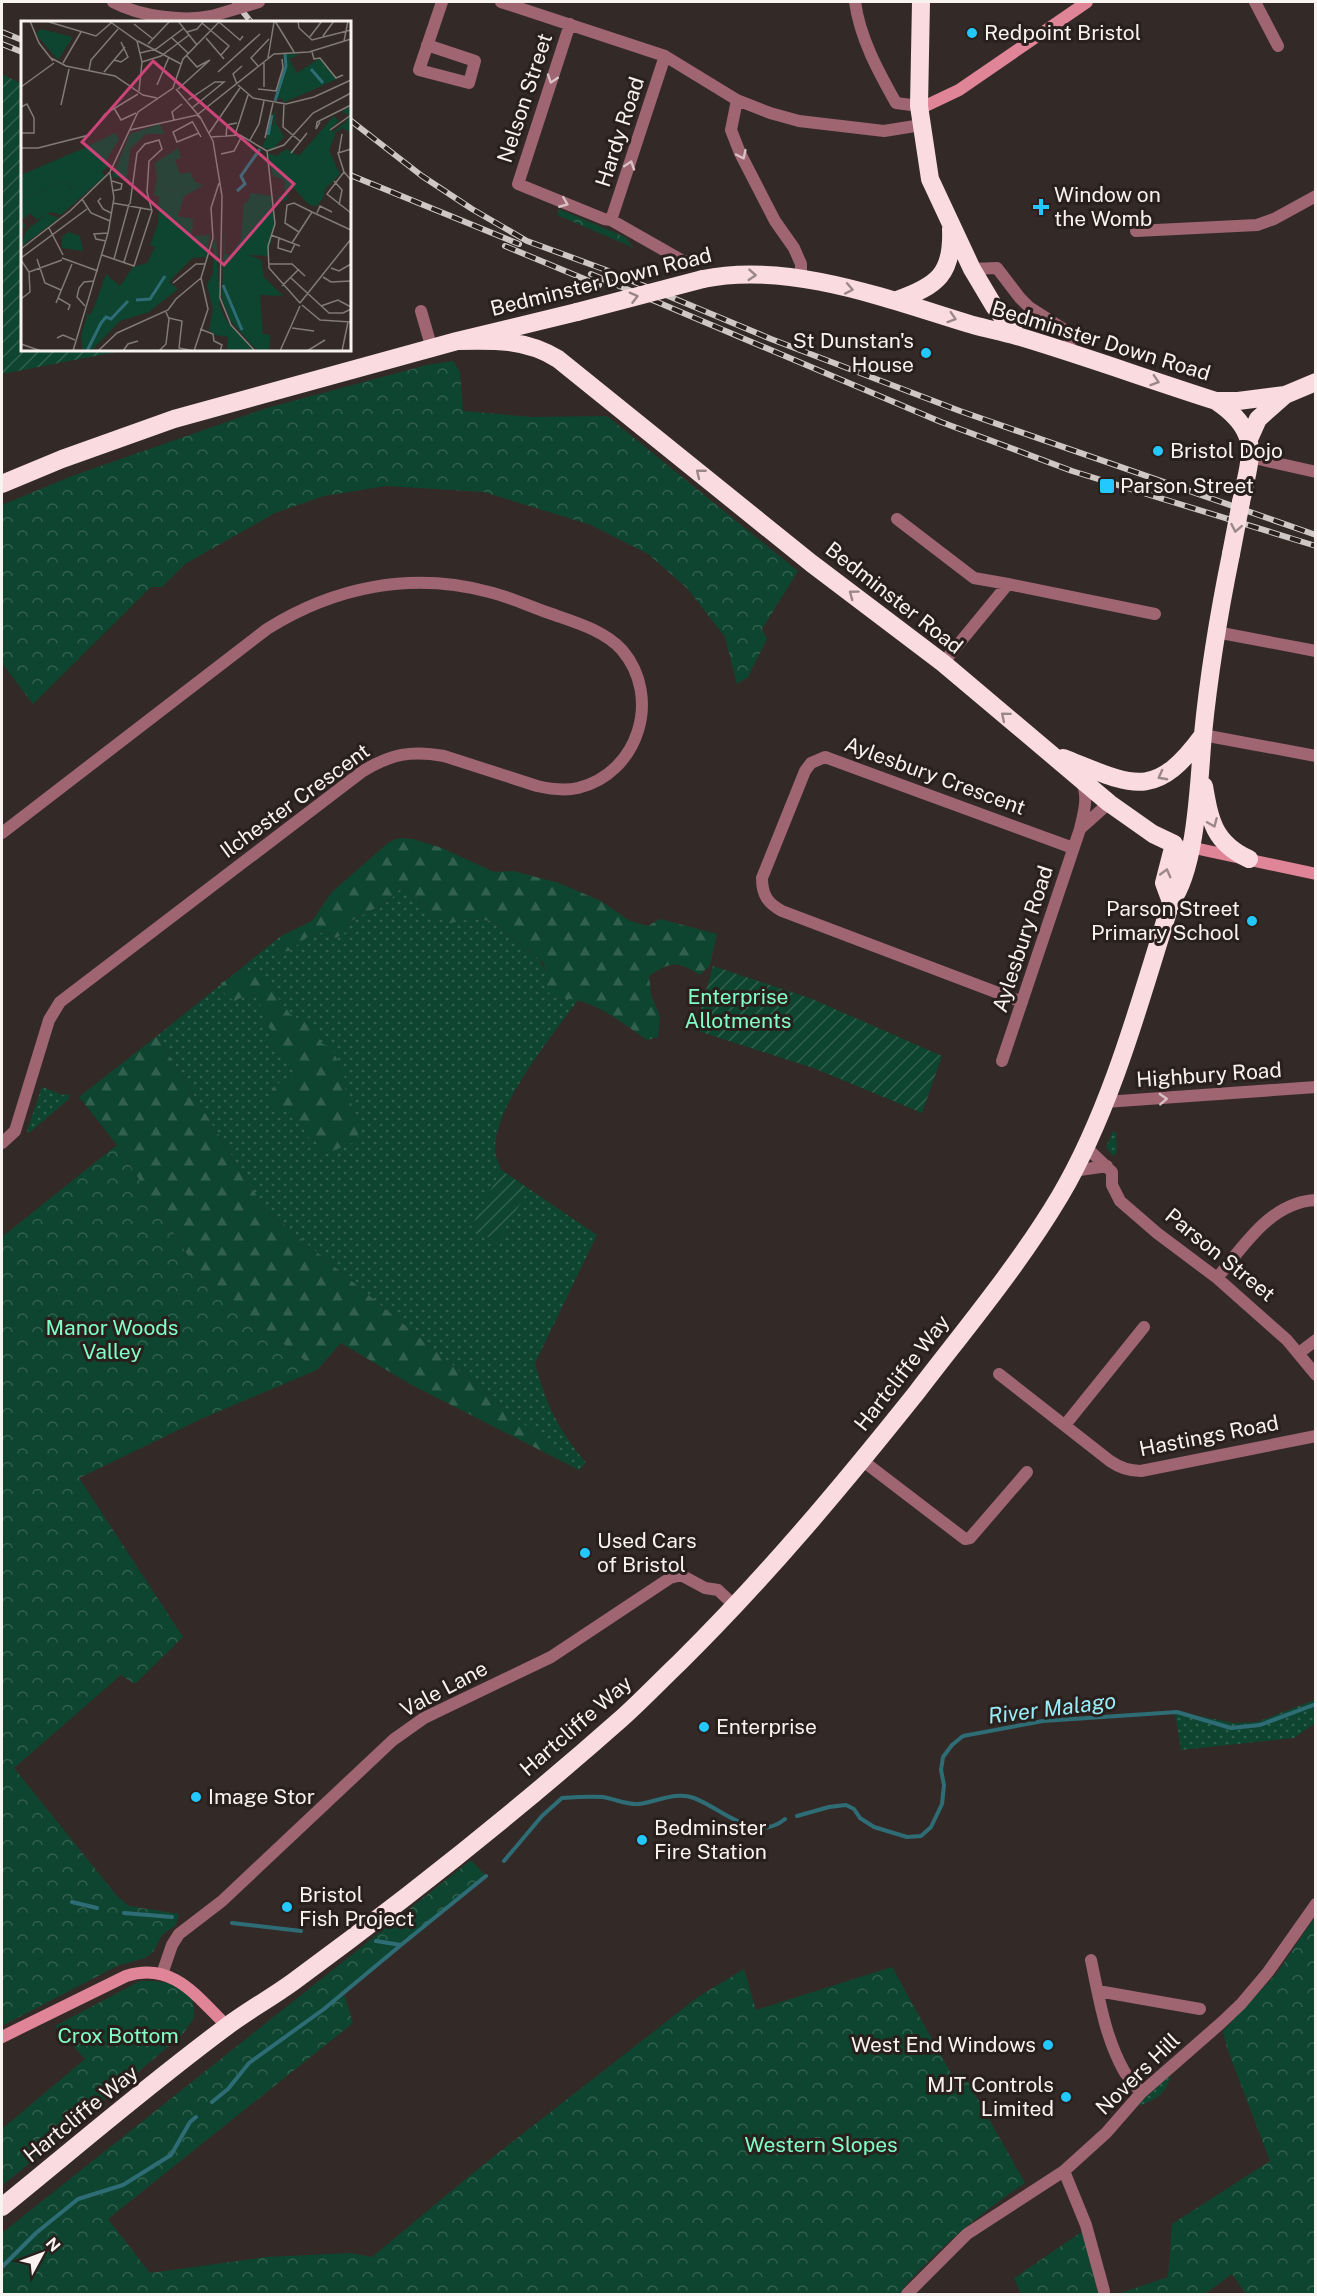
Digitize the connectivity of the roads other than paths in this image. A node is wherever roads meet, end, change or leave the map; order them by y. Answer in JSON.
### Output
{"nodes":[{"id":1,"x":113,"y":2,"type":"edge"},
{"id":2,"x":259,"y":2,"type":"edge"},
{"id":3,"x":442,"y":2,"type":"edge"},
{"id":4,"x":501,"y":2,"type":"edge"},
{"id":5,"x":855,"y":2,"type":"edge"},
{"id":6,"x":921,"y":2,"type":"edge"},
{"id":7,"x":1087,"y":2,"type":"edge"},
{"id":8,"x":1255,"y":2,"type":"edge"},
{"id":9,"x":570,"y":24,"type":"junction"},
{"id":10,"x":427,"y":45,"type":"junction"},
{"id":11,"x":1278,"y":46,"type":"dead end"},
{"id":12,"x":665,"y":56,"type":"junction"},
{"id":13,"x":737,"y":100,"type":"junction"},
{"id":14,"x":919,"y":114,"type":"junction"},
{"id":15,"x":1316,"y":196,"type":"edge"},
{"id":16,"x":611,"y":220,"type":"junction"},
{"id":17,"x":951,"y":225,"type":"junction"},
{"id":18,"x":1136,"y":231,"type":"dead end"},
{"id":19,"x":695,"y":261,"type":"dead end"},
{"id":20,"x":972,"y":269,"type":"junction"},
{"id":21,"x":801,"y":280,"type":"junction"},
{"id":22,"x":897,"y":300,"type":"junction"},
{"id":23,"x":421,"y":311,"type":"dead end"},
{"id":24,"x":577,"y":312,"type":"junction"},
{"id":25,"x":1017,"y":336,"type":"junction"},
{"id":26,"x":457,"y":342,"type":"junction"},
{"id":27,"x":432,"y":349,"type":"junction"},
{"id":28,"x":1069,"y":354,"type":"junction"},
{"id":29,"x":558,"y":359,"type":"junction"},
{"id":30,"x":1316,"y":382,"type":"edge"},
{"id":31,"x":1285,"y":395,"type":"junction"},
{"id":32,"x":1216,"y":401,"type":"junction"},
{"id":33,"x":1256,"y":452,"type":"junction"},
{"id":34,"x":1316,"y":472,"type":"edge"},
{"id":35,"x":2,"y":484,"type":"edge"},
{"id":36,"x":897,"y":519,"type":"dead end"},
{"id":37,"x":1008,"y":584,"type":"junction"},
{"id":38,"x":1155,"y":614,"type":"dead end"},
{"id":39,"x":1216,"y":633,"type":"junction"},
{"id":40,"x":1316,"y":651,"type":"edge"},
{"id":41,"x":943,"y":663,"type":"junction"},
{"id":42,"x":1203,"y":735,"type":"junction"},
{"id":43,"x":1050,"y":753,"type":"junction"},
{"id":44,"x":1316,"y":756,"type":"edge"},
{"id":45,"x":1201,"y":772,"type":"junction"},
{"id":46,"x":1081,"y":780,"type":"junction"},
{"id":47,"x":1136,"y":783,"type":"junction"},
{"id":48,"x":1109,"y":803,"type":"junction"},
{"id":49,"x":1080,"y":829,"type":"junction"},
{"id":50,"x":2,"y":833,"type":"edge"},
{"id":51,"x":1182,"y":845,"type":"junction"},
{"id":52,"x":1073,"y":848,"type":"junction"},
{"id":53,"x":1249,"y":859,"type":"junction"},
{"id":54,"x":1316,"y":874,"type":"edge"},
{"id":55,"x":1022,"y":1002,"type":"junction"},
{"id":56,"x":1002,"y":1062,"type":"dead end"},
{"id":57,"x":1316,"y":1087,"type":"edge"},
{"id":58,"x":1104,"y":1102,"type":"junction"},
{"id":59,"x":2,"y":1143,"type":"edge"},
{"id":60,"x":1085,"y":1146,"type":"junction"},
{"id":61,"x":1107,"y":1166,"type":"junction"},
{"id":62,"x":1073,"y":1172,"type":"junction"},
{"id":63,"x":1316,"y":1200,"type":"edge"},
{"id":64,"x":1217,"y":1278,"type":"junction"},
{"id":65,"x":1144,"y":1327,"type":"dead end"},
{"id":66,"x":1316,"y":1340,"type":"edge"},
{"id":67,"x":1299,"y":1353,"type":"junction"},
{"id":68,"x":999,"y":1374,"type":"dead end"},
{"id":69,"x":1316,"y":1375,"type":"edge"},
{"id":70,"x":1065,"y":1425,"type":"junction"},
{"id":71,"x":1316,"y":1436,"type":"edge"},
{"id":72,"x":863,"y":1461,"type":"junction"},
{"id":73,"x":1027,"y":1472,"type":"dead end"},
{"id":74,"x":736,"y":1606,"type":"junction"},
{"id":75,"x":1316,"y":1904,"type":"edge"},
{"id":76,"x":1091,"y":1960,"type":"dead end"},
{"id":77,"x":162,"y":1974,"type":"junction"},
{"id":78,"x":1098,"y":1991,"type":"junction"},
{"id":79,"x":1200,"y":2010,"type":"dead end"},
{"id":80,"x":227,"y":2026,"type":"junction"},
{"id":81,"x":2,"y":2037,"type":"edge"},
{"id":82,"x":1141,"y":2093,"type":"junction"},
{"id":83,"x":1064,"y":2171,"type":"junction"},
{"id":84,"x":2,"y":2207,"type":"edge"},
{"id":85,"x":1104,"y":2291,"type":"dead end"},
{"id":86,"x":907,"y":2295,"type":"edge"}],
"edges":[{"from":1,"to":2,"type":"street","bridge":true},
{"from":3,"to":10,"type":"street"},
{"from":4,"to":9,"type":"street"},
{"from":5,"to":14,"type":"street"},
{"from":6,"to":14,"type":"highway"},
{"from":7,"to":14,"type":"street"},
{"from":8,"to":11,"type":"street"},
{"from":9,"to":12,"type":"street"},
{"from":9,"to":16,"type":"street","name":"Nelson Street","one_way":true},
{"from":10,"to":10,"type":"street"},
{"from":12,"to":13,"type":"street"},
{"from":16,"to":12,"type":"street","name":"Hardy Road","one_way":true},
{"from":13,"to":14,"type":"street"},
{"from":13,"to":21,"type":"street","one_way":true},
{"from":14,"to":17,"type":"highway"},
{"from":15,"to":18,"type":"street"},
{"from":16,"to":19,"type":"street"},
{"from":17,"to":20,"type":"highway"},
{"from":17,"to":22,"type":"highway"},
{"from":20,"to":25,"type":"highway"},
{"from":20,"to":28,"type":"street"},
{"from":21,"to":22,"type":"highway","name":"Bedminster Down Road","one_way":true},
{"from":24,"to":21,"type":"highway","name":"Bedminster Down Road","one_way":true,"bridge":true},
{"from":22,"to":25,"type":"highway","name":"Bedminster Down Road","one_way":true},
{"from":23,"to":27,"type":"street"},
{"from":24,"to":26,"type":"highway","name":"Bedminster Down Road"},
{"from":24,"to":29,"type":"highway"},
{"from":25,"to":28,"type":"highway","name":"Bedminster Down Road"},
{"from":26,"to":27,"type":"highway","name":"Bedminster Down Road"},
{"from":26,"to":29,"type":"highway","name":"Bedminster Road"},
{"from":27,"to":35,"type":"highway","name":"Bedminster Down Road"},
{"from":28,"to":32,"type":"highway","name":"Bedminster Down Road","one_way":true},
{"from":41,"to":29,"type":"highway","name":"Bedminster Road","one_way":true},
{"from":30,"to":31,"type":"highway"},
{"from":31,"to":32,"type":"highway"},
{"from":31,"to":33,"type":"highway"},
{"from":32,"to":33,"type":"highway"},
{"from":33,"to":34,"type":"street"},
{"from":33,"to":39,"type":"highway","one_way":true,"bridge":true},
{"from":36,"to":37,"type":"street"},
{"from":37,"to":38,"type":"street"},
{"from":37,"to":41,"type":"street"},
{"from":39,"to":40,"type":"street"},
{"from":39,"to":42,"type":"highway"},
{"from":43,"to":41,"type":"highway","name":"Bedminster Road","one_way":true},
{"from":42,"to":44,"type":"street"},
{"from":42,"to":45,"type":"highway"},
{"from":42,"to":47,"type":"highway","one_way":true},
{"from":43,"to":46,"type":"highway","name":"Bedminster Road"},
{"from":43,"to":47,"type":"highway"},
{"from":45,"to":51,"type":"highway"},
{"from":45,"to":53,"type":"highway","one_way":true},
{"from":46,"to":48,"type":"highway","name":"Bedminster Road"},
{"from":46,"to":49,"type":"street","name":"Aylesbury Road"},
{"from":47,"to":48,"type":"highway"},
{"from":48,"to":49,"type":"street","name":"Aylesbury Road"},
{"from":48,"to":51,"type":"highway","name":"Bedminster Road"},
{"from":49,"to":52,"type":"street","name":"Aylesbury Road"},
{"from":50,"to":59,"type":"street","name":"Ilchester Crescent"},
{"from":51,"to":53,"type":"street","name":"Bedminster Road"},
{"from":51,"to":58,"type":"highway"},
{"from":52,"to":55,"type":"street","name":"Aylesbury Road"},
{"from":52,"to":55,"type":"street","name":"Aylesbury Crescent"},
{"from":53,"to":54,"type":"street","name":"Bedminster Road"},
{"from":55,"to":56,"type":"street","name":"Aylesbury Road"},
{"from":58,"to":57,"type":"street","name":"Highbury Road","one_way":true},
{"from":58,"to":60,"type":"highway"},
{"from":60,"to":61,"type":"street","name":"Parson Street"},
{"from":60,"to":62,"type":"highway"},
{"from":61,"to":62,"type":"street"},
{"from":61,"to":64,"type":"street","name":"Parson Street"},
{"from":62,"to":72,"type":"highway","name":"Hartcliffe Way"},
{"from":63,"to":64,"type":"street"},
{"from":64,"to":67,"type":"street","name":"Parson Street"},
{"from":65,"to":70,"type":"street"},
{"from":66,"to":67,"type":"street"},
{"from":67,"to":69,"type":"street","name":"Parson Street"},
{"from":68,"to":70,"type":"street","name":"Hastings Road"},
{"from":70,"to":71,"type":"street","name":"Hastings Road"},
{"from":72,"to":73,"type":"street"},
{"from":72,"to":74,"type":"highway","name":"Hartcliffe Way"},
{"from":74,"to":77,"type":"street","name":"Vale Lane"},
{"from":74,"to":80,"type":"highway","name":"Hartcliffe Way"},
{"from":75,"to":82,"type":"street","name":"Novers Hill"},
{"from":76,"to":78,"type":"street"},
{"from":77,"to":80,"type":"street"},
{"from":77,"to":81,"type":"street"},
{"from":78,"to":79,"type":"street"},
{"from":78,"to":82,"type":"street"},
{"from":80,"to":84,"type":"highway","name":"Hartcliffe Way"},
{"from":82,"to":83,"type":"street","name":"Novers Hill"},
{"from":83,"to":85,"type":"street"},
{"from":83,"to":86,"type":"street","name":"Novers Hill"}]}
